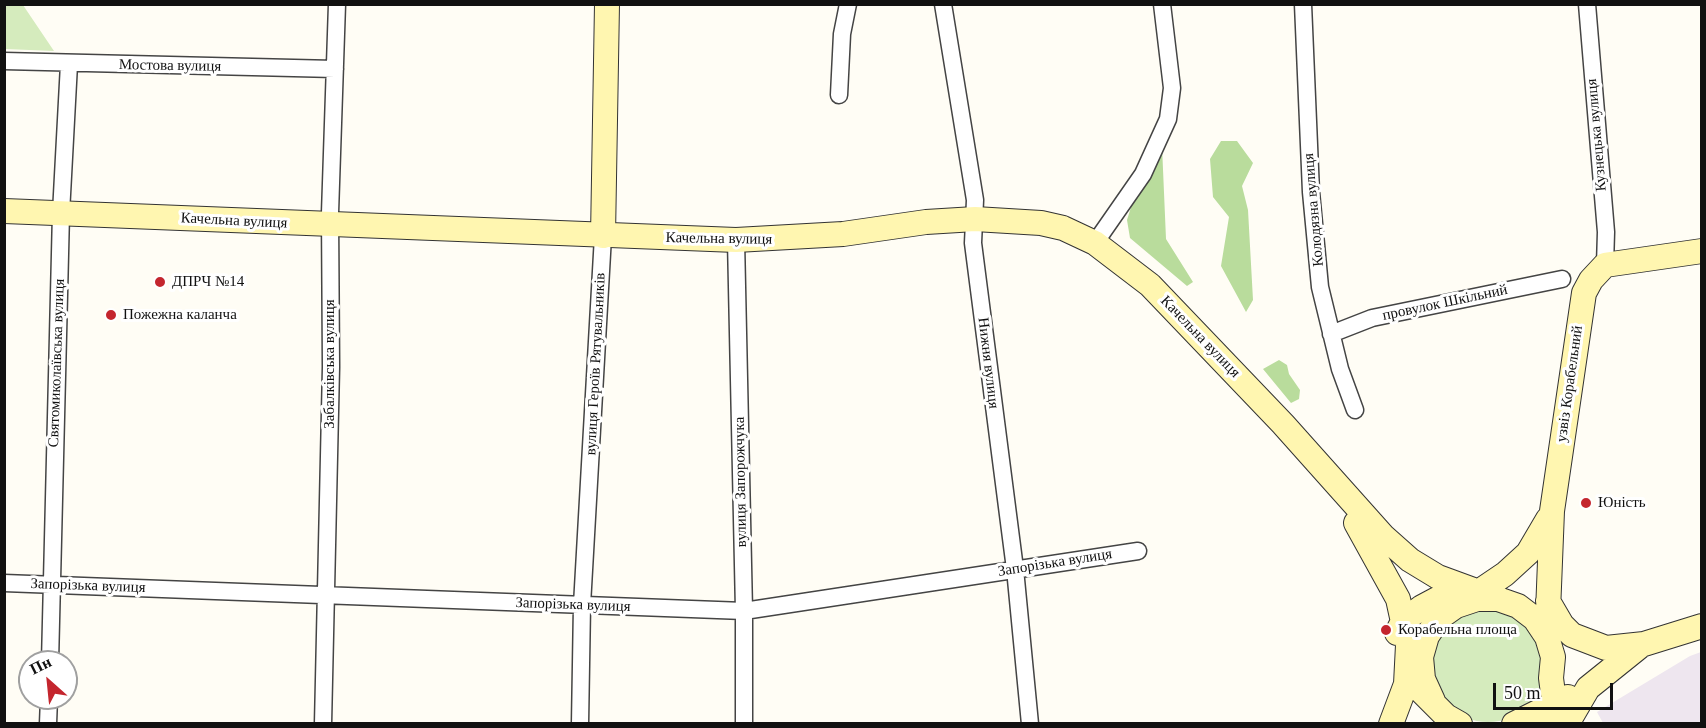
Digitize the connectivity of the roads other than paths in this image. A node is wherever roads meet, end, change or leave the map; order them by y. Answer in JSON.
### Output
{"nodes":[{"id":1,"x":337,"y":4,"type":"edge"},
{"id":2,"x":607,"y":4,"type":"edge"},
{"id":3,"x":848,"y":4,"type":"edge"},
{"id":4,"x":943,"y":4,"type":"edge"},
{"id":5,"x":1162,"y":4,"type":"edge"},
{"id":6,"x":1303,"y":4,"type":"edge"},
{"id":7,"x":1587,"y":4,"type":"edge"},
{"id":8,"x":4,"y":61,"type":"edge"},
{"id":9,"x":69,"y":64,"type":"junction"},
{"id":10,"x":335,"y":69,"type":"junction"},
{"id":11,"x":839,"y":95,"type":"dead end"},
{"id":12,"x":4,"y":211,"type":"edge"},
{"id":13,"x":62,"y":213,"type":"junction"},
{"id":14,"x":975,"y":219,"type":"junction"},
{"id":15,"x":331,"y":225,"type":"junction"},
{"id":16,"x":603,"y":236,"type":"junction"},
{"id":17,"x":736,"y":240,"type":"junction"},
{"id":18,"x":1095,"y":243,"type":"junction"},
{"id":19,"x":1701,"y":251,"type":"edge"},
{"id":20,"x":1605,"y":265,"type":"junction"},
{"id":21,"x":1562,"y":279,"type":"dead end"},
{"id":22,"x":1331,"y":334,"type":"junction"},
{"id":23,"x":1355,"y":410,"type":"dead end"},
{"id":24,"x":1330,"y":480,"type":"junction"},
{"id":25,"x":1552,"y":512,"type":"junction"},
{"id":26,"x":1138,"y":551,"type":"dead end"},
{"id":27,"x":1015,"y":569,"type":"junction"},
{"id":28,"x":1505,"y":574,"type":"junction"},
{"id":29,"x":1451,"y":582,"type":"junction"},
{"id":30,"x":4,"y":583,"type":"edge"},
{"id":31,"x":51,"y":584,"type":"junction"},
{"id":32,"x":326,"y":596,"type":"junction"},
{"id":33,"x":1489,"y":596,"type":"junction"},
{"id":34,"x":1548,"y":601,"type":"junction"},
{"id":35,"x":582,"y":605,"type":"junction"},
{"id":36,"x":744,"y":611,"type":"junction"},
{"id":37,"x":1403,"y":621,"type":"junction"},
{"id":38,"x":1701,"y":626,"type":"edge"},
{"id":39,"x":1547,"y":637,"type":"junction"},
{"id":40,"x":1644,"y":644,"type":"junction"},
{"id":41,"x":1606,"y":648,"type":"junction"},
{"id":42,"x":50,"y":650,"type":"edge"},
{"id":43,"x":1414,"y":659,"type":"junction"},
{"id":44,"x":1551,"y":678,"type":"junction"},
{"id":45,"x":1588,"y":688,"type":"junction"},
{"id":46,"x":1556,"y":713,"type":"edge"},
{"id":47,"x":1521,"y":719,"type":"edge"},
{"id":48,"x":323,"y":723,"type":"edge"},
{"id":49,"x":580,"y":723,"type":"edge"},
{"id":50,"x":744,"y":723,"type":"edge"},
{"id":51,"x":1030,"y":723,"type":"edge"},
{"id":52,"x":1391,"y":723,"type":"edge"},
{"id":53,"x":1460,"y":723,"type":"edge"},
{"id":54,"x":1568,"y":723,"type":"edge"}],
"edges":[{"from":1,"to":10,"type":"street","name":"Забалківська вулиця"},
{"from":2,"to":16,"type":"street","name":"вулиця Героїв Рятувальників"},
{"from":3,"to":11,"type":"street"},
{"from":4,"to":14,"type":"street","name":"Нижня вулиця"},
{"from":5,"to":18,"type":"street"},
{"from":6,"to":22,"type":"street","name":"Колодязна вулиця"},
{"from":7,"to":20,"type":"street","name":"Кузнецька вулиця"},
{"from":8,"to":9,"type":"street","name":"Мостова вулиця"},
{"from":9,"to":10,"type":"street","name":"Мостова вулиця"},
{"from":9,"to":13,"type":"street","name":"Святомиколаївська вулиця"},
{"from":10,"to":15,"type":"street","name":"Забалківська вулиця"},
{"from":12,"to":13,"type":"street","name":"Качельна вулиця"},
{"from":13,"to":15,"type":"street","name":"Качельна вулиця"},
{"from":13,"to":31,"type":"street","name":"Святомиколаївська вулиця"},
{"from":14,"to":17,"type":"street","name":"Качельна вулиця"},
{"from":14,"to":18,"type":"street","name":"Качельна вулиця"},
{"from":14,"to":27,"type":"street","name":"Нижня вулиця"},
{"from":15,"to":16,"type":"street","name":"Качельна вулиця"},
{"from":15,"to":32,"type":"street","name":"Забалківська вулиця"},
{"from":16,"to":17,"type":"street","name":"Качельна вулиця"},
{"from":16,"to":35,"type":"street","name":"вулиця Героїв Рятувальників"},
{"from":17,"to":36,"type":"street","name":"вулиця Запорожчука"},
{"from":18,"to":24,"type":"street","name":"Качельна вулиця"},
{"from":19,"to":20,"type":"street"},
{"from":20,"to":25,"type":"street","name":"узвіз Корабельний"},
{"from":21,"to":22,"type":"street","name":"провулок Шкільний"},
{"from":22,"to":23,"type":"street","name":"Колодязна вулиця"},
{"from":24,"to":29,"type":"street","name":"Качельна вулиця"},
{"from":24,"to":37,"type":"street","name":"Качельна вулиця"},
{"from":25,"to":28,"type":"street","name":"узвіз Корабельний"},
{"from":25,"to":34,"type":"street","name":"узвіз Корабельний"},
{"from":26,"to":27,"type":"street","name":"Запорізька вулиця"},
{"from":27,"to":36,"type":"street","name":"Запорізька вулиця"},
{"from":27,"to":51,"type":"street","name":"Нижня вулиця"},
{"from":28,"to":29,"type":"street"},
{"from":28,"to":33,"type":"street","name":"узвіз Корабельний"},
{"from":29,"to":33,"type":"street","name":"Качельна вулиця"},
{"from":30,"to":31,"type":"street","name":"Запорізька вулиця"},
{"from":31,"to":32,"type":"street","name":"Запорізька вулиця"},
{"from":31,"to":42,"type":"street","name":"Святомиколаївська вулиця"},
{"from":32,"to":35,"type":"street","name":"Запорізька вулиця"},
{"from":32,"to":48,"type":"street","name":"Забалківська вулиця"},
{"from":33,"to":37,"type":"street"},
{"from":33,"to":39,"type":"street","name":"Качельна вулиця"},
{"from":33,"to":43,"type":"street","name":"узвіз Корабельний"},
{"from":34,"to":39,"type":"street","name":"узвіз Корабельний"},
{"from":34,"to":41,"type":"street"},
{"from":35,"to":36,"type":"street","name":"Запорізька вулиця"},
{"from":35,"to":49,"type":"street","name":"вулиця Героїв Рятувальників"},
{"from":36,"to":50,"type":"street","name":"вулиця Запорожчука"},
{"from":37,"to":43,"type":"street","name":"Качельна вулиця"},
{"from":38,"to":40,"type":"street"},
{"from":39,"to":41,"type":"street"},
{"from":39,"to":44,"type":"street","name":"узвіз Корабельний"},
{"from":40,"to":41,"type":"street"},
{"from":40,"to":45,"type":"street"},
{"from":43,"to":52,"type":"street"},
{"from":43,"to":53,"type":"street"},
{"from":44,"to":46,"type":"street","name":"узвіз Корабельний"},
{"from":44,"to":47,"type":"street"},
{"from":45,"to":46,"type":"street"},
{"from":45,"to":54,"type":"street"},
{"from":46,"to":47,"type":"street"}]}
